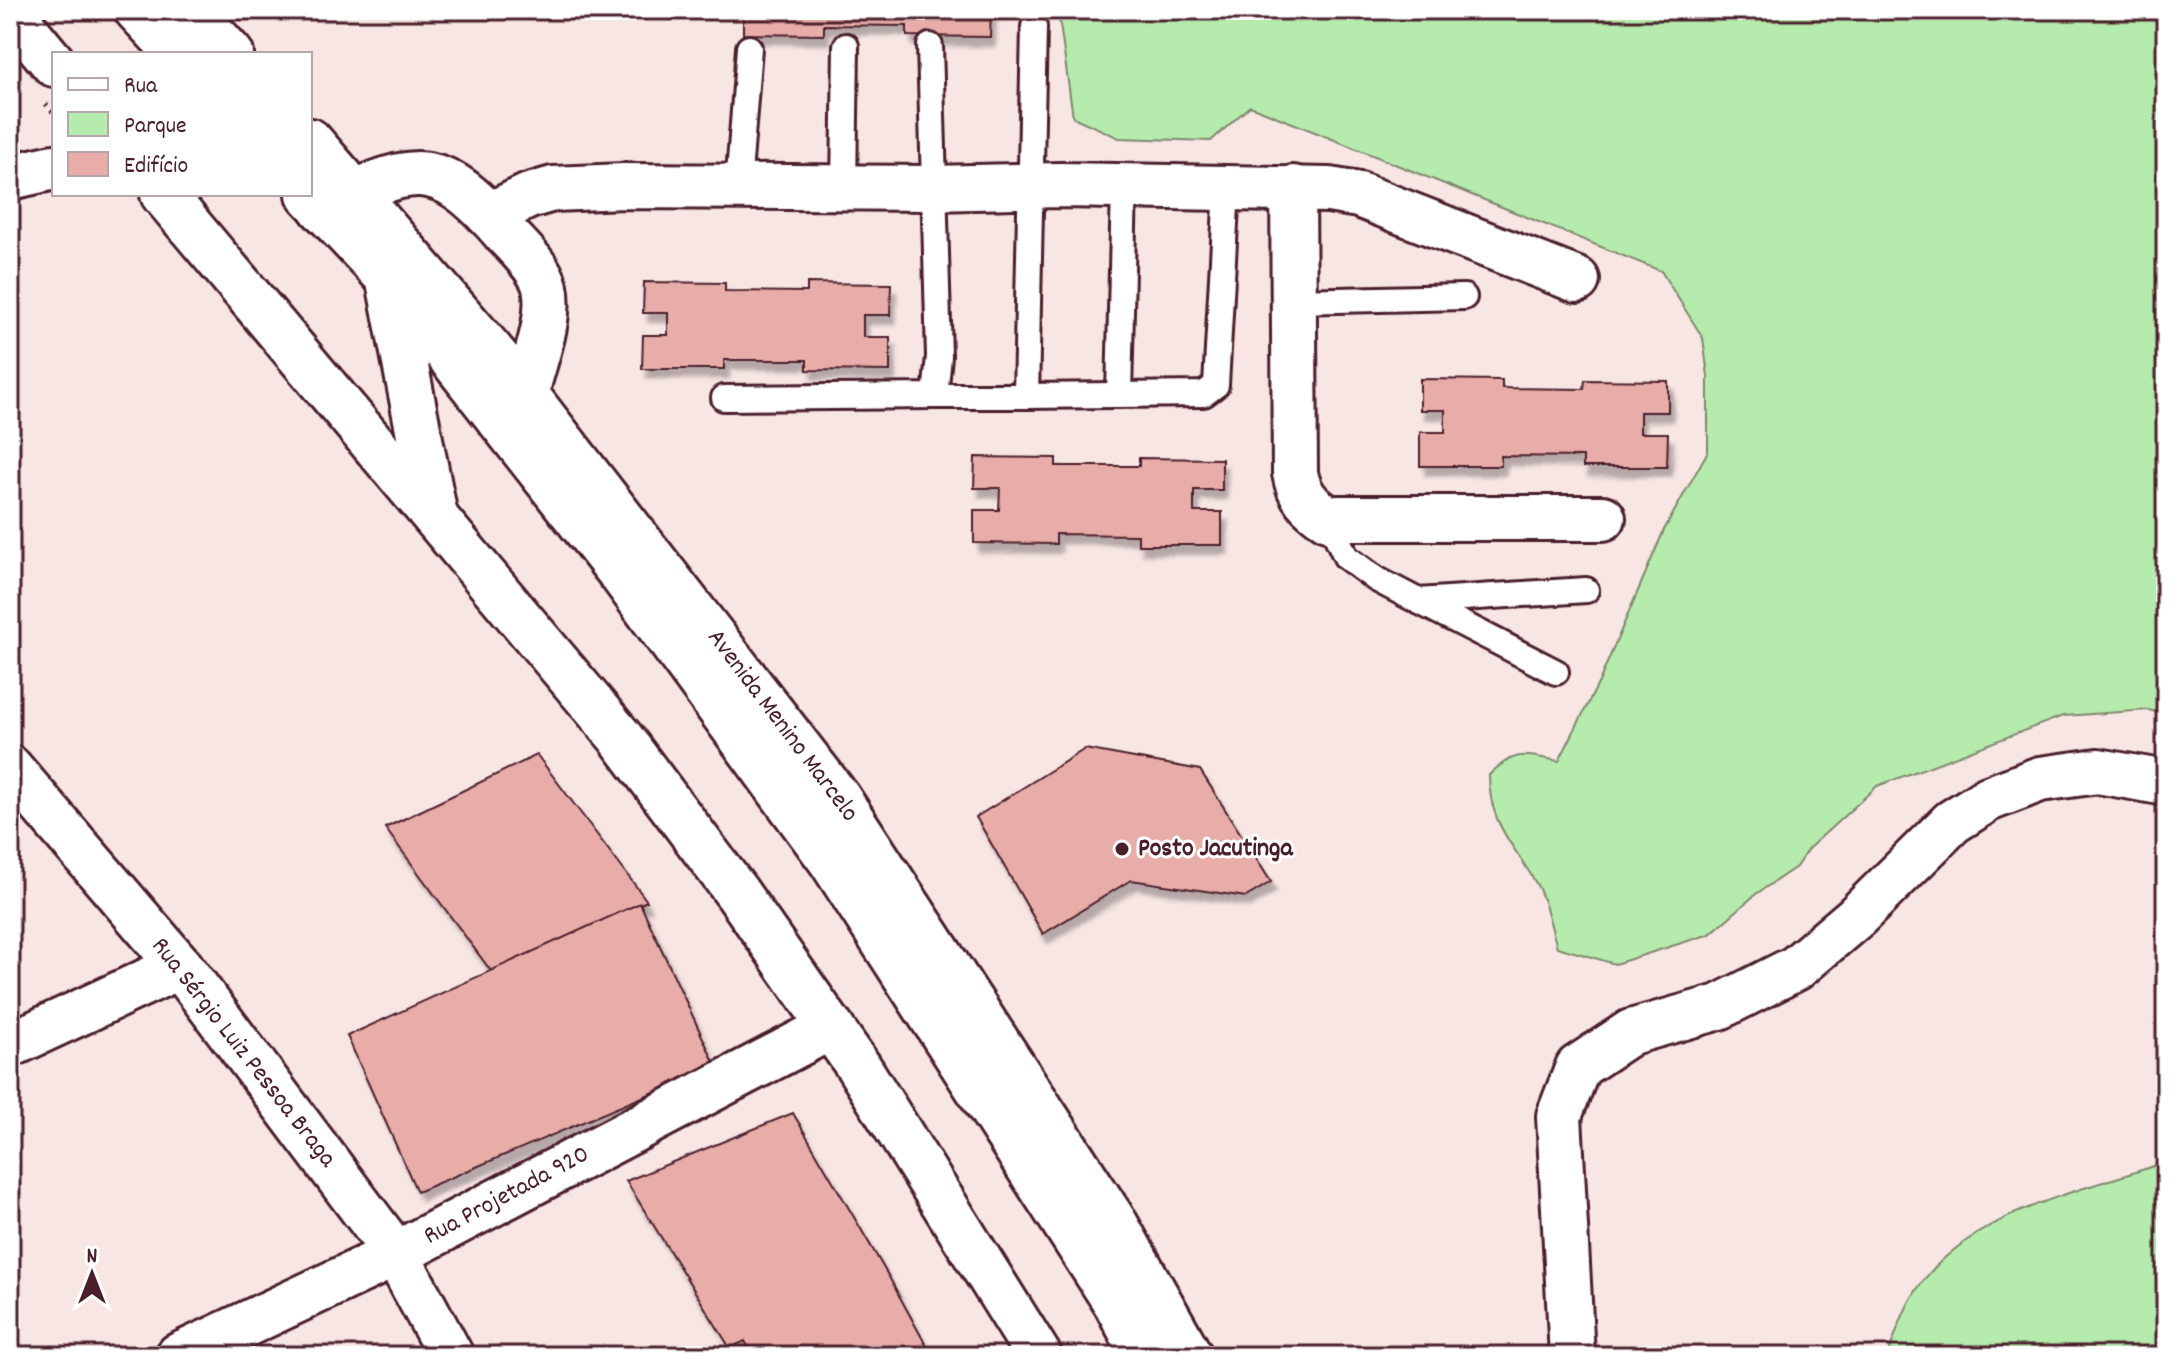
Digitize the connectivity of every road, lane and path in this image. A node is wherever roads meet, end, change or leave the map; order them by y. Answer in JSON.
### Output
{"nodes":[{"id":1,"x":137,"y":10,"type":"edge"},
{"id":2,"x":191,"y":10,"type":"edge"},
{"id":3,"x":10,"y":11,"type":"edge"},
{"id":4,"x":1034,"y":27,"type":"dead end"},
{"id":5,"x":846,"y":46,"type":"dead end"},
{"id":6,"x":930,"y":46,"type":"dead end"},
{"id":7,"x":749,"y":48,"type":"dead end"},
{"id":8,"x":176,"y":52,"type":"edge"},
{"id":9,"x":226,"y":52,"type":"edge"},
{"id":10,"x":52,"y":62,"type":"edge"},
{"id":11,"x":312,"y":147,"type":"edge"},
{"id":12,"x":52,"y":167,"type":"edge"},
{"id":13,"x":10,"y":177,"type":"edge"},
{"id":14,"x":1031,"y":185,"type":"junction"},
{"id":15,"x":1124,"y":186,"type":"junction"},
{"id":16,"x":738,"y":187,"type":"junction"},
{"id":17,"x":844,"y":188,"type":"junction"},
{"id":18,"x":932,"y":188,"type":"junction"},
{"id":19,"x":1227,"y":188,"type":"junction"},
{"id":20,"x":1293,"y":188,"type":"junction"},
{"id":21,"x":165,"y":196,"type":"edge"},
{"id":22,"x":329,"y":198,"type":"edge"},
{"id":23,"x":489,"y":215,"type":"junction"},
{"id":24,"x":389,"y":279,"type":"junction"},
{"id":25,"x":1577,"y":280,"type":"dead end"},
{"id":26,"x":1464,"y":297,"type":"dead end"},
{"id":27,"x":1294,"y":301,"type":"junction"},
{"id":28,"x":526,"y":394,"type":"junction"},
{"id":29,"x":1119,"y":395,"type":"junction"},
{"id":30,"x":935,"y":396,"type":"junction"},
{"id":31,"x":1026,"y":396,"type":"junction"},
{"id":32,"x":724,"y":398,"type":"dead end"},
{"id":33,"x":1328,"y":518,"type":"junction"},
{"id":34,"x":1603,"y":518,"type":"dead end"},
{"id":35,"x":436,"y":522,"type":"junction"},
{"id":36,"x":1586,"y":590,"type":"dead end"},
{"id":37,"x":1418,"y":601,"type":"junction"},
{"id":38,"x":1556,"y":672,"type":"dead end"},
{"id":39,"x":10,"y":768,"type":"edge"},
{"id":40,"x":2166,"y":783,"type":"edge"},
{"id":41,"x":180,"y":966,"type":"junction"},
{"id":42,"x":831,"y":1027,"type":"junction"},
{"id":43,"x":10,"y":1045,"type":"edge"},
{"id":44,"x":396,"y":1254,"type":"junction"},
{"id":45,"x":178,"y":1356,"type":"edge"},
{"id":46,"x":451,"y":1356,"type":"edge"},
{"id":47,"x":1039,"y":1356,"type":"edge"},
{"id":48,"x":1144,"y":1356,"type":"edge"},
{"id":49,"x":1190,"y":1356,"type":"edge"},
{"id":50,"x":1572,"y":1356,"type":"edge"}],
"edges":[{"from":1,"to":8,"type":"main road"},
{"from":2,"to":9,"type":"main road"},
{"from":3,"to":10,"type":"main road"},
{"from":4,"to":14,"type":"lane"},
{"from":5,"to":17,"type":"lane"},
{"from":6,"to":18,"type":"lane"},
{"from":7,"to":16,"type":"lane"},
{"from":11,"to":22,"type":"main road","name":"Avenida Menino Marcelo"},
{"from":12,"to":13,"type":"main road"},
{"from":14,"to":15,"type":"main road"},
{"from":14,"to":18,"type":"main road"},
{"from":14,"to":31,"type":"lane"},
{"from":15,"to":19,"type":"main road"},
{"from":15,"to":29,"type":"lane"},
{"from":16,"to":17,"type":"main road"},
{"from":16,"to":23,"type":"main road"},
{"from":17,"to":18,"type":"main road"},
{"from":18,"to":30,"type":"lane"},
{"from":19,"to":20,"type":"main road"},
{"from":19,"to":29,"type":"lane"},
{"from":20,"to":25,"type":"main road"},
{"from":20,"to":27,"type":"main road"},
{"from":21,"to":35,"type":"main road"},
{"from":22,"to":23,"type":"main road"},
{"from":22,"to":24,"type":"main road","name":"Avenida Menino Marcelo"},
{"from":22,"to":28,"type":"main road","name":"Avenida Menino Marcelo"},
{"from":23,"to":28,"type":"main road"},
{"from":24,"to":35,"type":"main road"},
{"from":24,"to":48,"type":"main road","name":"Avenida Menino Marcelo"},
{"from":26,"to":27,"type":"lane"},
{"from":27,"to":33,"type":"main road"},
{"from":28,"to":49,"type":"main road","name":"Avenida Menino Marcelo"},
{"from":29,"to":31,"type":"lane"},
{"from":30,"to":31,"type":"lane"},
{"from":30,"to":32,"type":"lane"},
{"from":33,"to":34,"type":"main road"},
{"from":33,"to":37,"type":"lane"},
{"from":35,"to":42,"type":"main road"},
{"from":36,"to":37,"type":"lane"},
{"from":37,"to":38,"type":"lane"},
{"from":39,"to":41,"type":"main road","name":"Rua Sérgio Luiz Pessoa Braga"},
{"from":40,"to":50,"type":"main road"},
{"from":41,"to":43,"type":"main road"},
{"from":41,"to":44,"type":"main road","name":"Rua Sérgio Luiz Pessoa Braga"},
{"from":42,"to":44,"type":"main road","name":"Rua Projetada 920"},
{"from":42,"to":47,"type":"main road"},
{"from":44,"to":45,"type":"main road","name":"Rua Projetada 920"},
{"from":44,"to":46,"type":"main road","name":"Rua Sérgio Luiz Pessoa Braga"}]}
